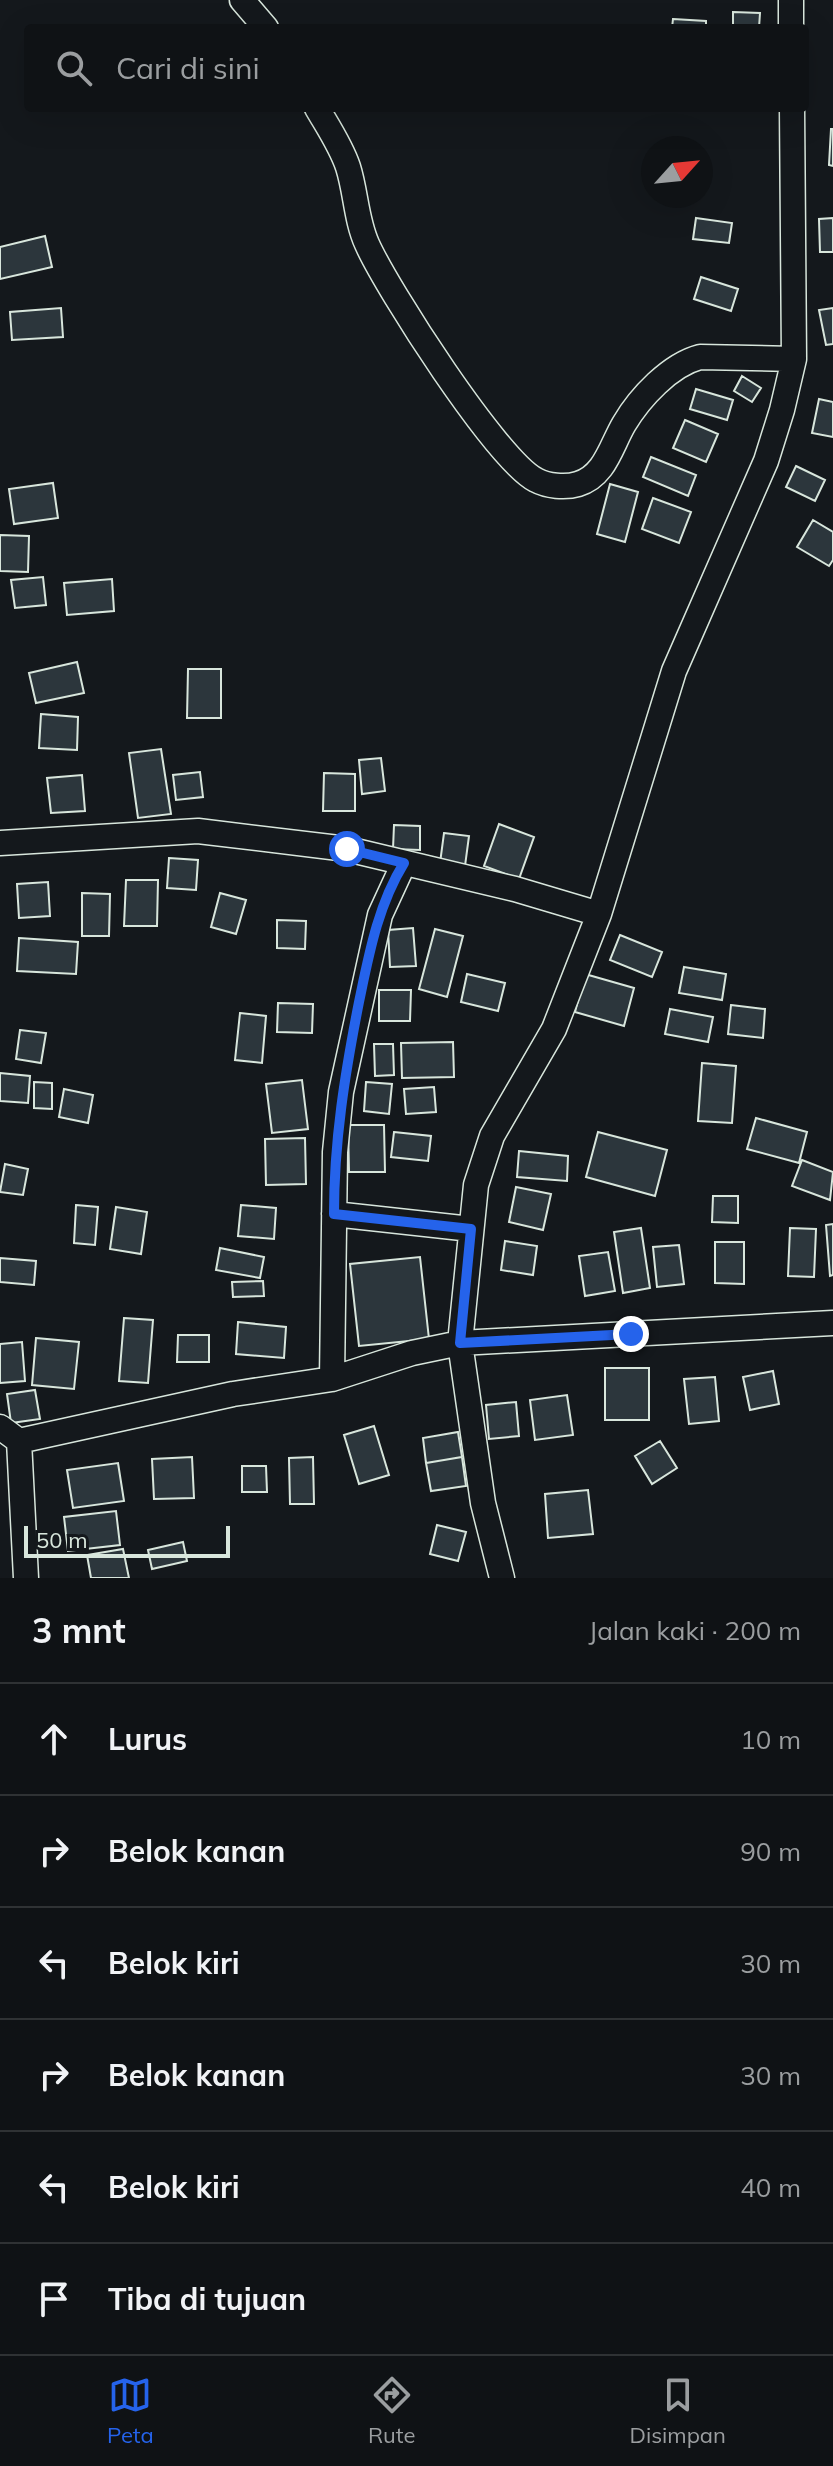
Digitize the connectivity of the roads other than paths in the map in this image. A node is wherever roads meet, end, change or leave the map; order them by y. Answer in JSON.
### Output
{"nodes":[{"id":1,"x":242,"y":0,"type":"edge"},
{"id":2,"x":791,"y":0,"type":"edge"},
{"id":3,"x":263,"y":24,"type":"edge"},
{"id":4,"x":791,"y":24,"type":"edge"},
{"id":5,"x":319,"y":112,"type":"edge"},
{"id":6,"x":792,"y":112,"type":"edge"},
{"id":7,"x":794,"y":359,"type":"junction"},
{"id":8,"x":0,"y":843,"type":"edge"},
{"id":9,"x":404,"y":863,"type":"junction"},
{"id":10,"x":599,"y":914,"type":"junction"},
{"id":11,"x":334,"y":1214,"type":"junction"},
{"id":12,"x":471,"y":1229,"type":"junction"},
{"id":13,"x":833,"y":1323,"type":"edge"},
{"id":14,"x":460,"y":1343,"type":"junction"},
{"id":15,"x":332,"y":1379,"type":"junction"},
{"id":16,"x":10,"y":1434,"type":"edge"},
{"id":17,"x":26,"y":1578,"type":"edge"},
{"id":18,"x":502,"y":1578,"type":"edge"}],
"edges":[{"from":1,"to":3,"type":"street"},
{"from":2,"to":4,"type":"street"},
{"from":5,"to":7,"type":"street"},
{"from":6,"to":7,"type":"street"},
{"from":7,"to":10,"type":"street"},
{"from":8,"to":9,"type":"street"},
{"from":9,"to":10,"type":"street"},
{"from":9,"to":11,"type":"street"},
{"from":10,"to":12,"type":"street"},
{"from":11,"to":12,"type":"street"},
{"from":11,"to":15,"type":"street"},
{"from":12,"to":14,"type":"street"},
{"from":13,"to":14,"type":"street"},
{"from":14,"to":15,"type":"street"},
{"from":14,"to":18,"type":"street"},
{"from":15,"to":16,"type":"street"},
{"from":16,"to":17,"type":"street"}]}
